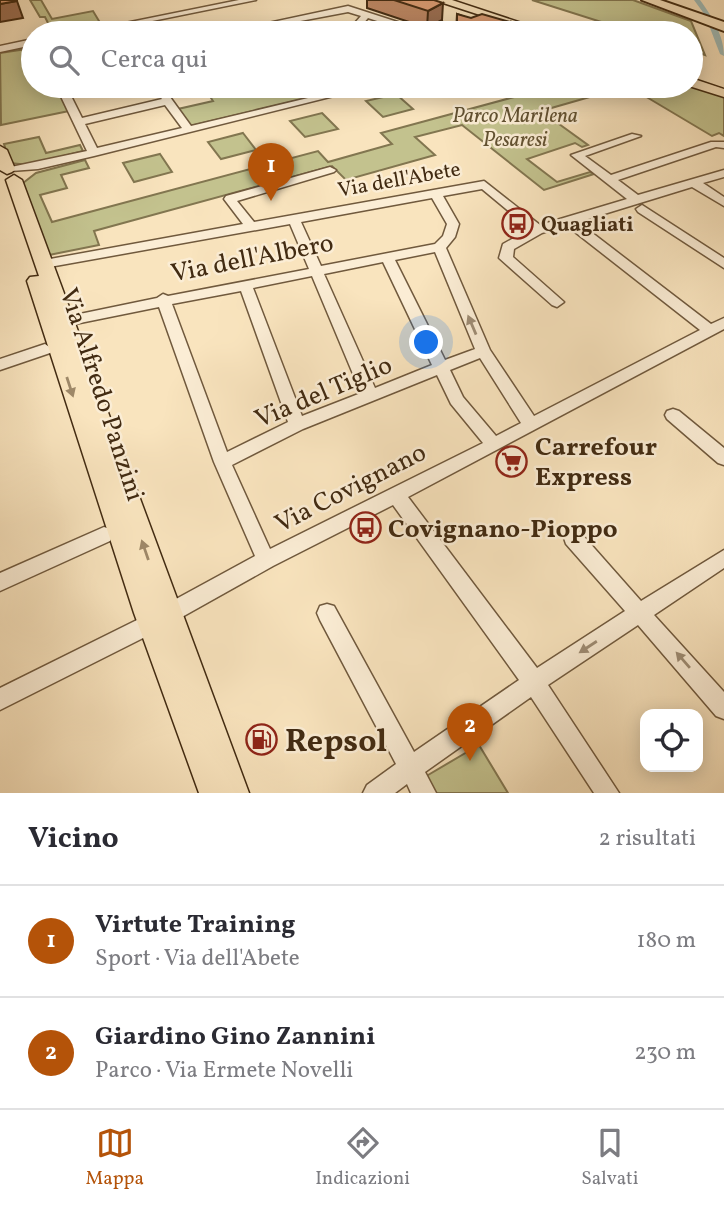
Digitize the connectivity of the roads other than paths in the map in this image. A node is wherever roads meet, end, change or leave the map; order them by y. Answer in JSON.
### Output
{"nodes":[{"id":1,"x":252,"y":0,"type":"edge"},
{"id":2,"x":432,"y":0,"type":"edge"},
{"id":3,"x":440,"y":0,"type":"edge"},
{"id":4,"x":648,"y":0,"type":"edge"},
{"id":5,"x":669,"y":0,"type":"edge"},
{"id":6,"x":683,"y":9,"type":"junction"},
{"id":7,"x":367,"y":14,"type":"junction"},
{"id":8,"x":724,"y":19,"type":"edge"},
{"id":9,"x":159,"y":21,"type":"edge"},
{"id":10,"x":290,"y":21,"type":"edge"},
{"id":11,"x":361,"y":21,"type":"edge"},
{"id":12,"x":387,"y":21,"type":"edge"},
{"id":13,"x":499,"y":21,"type":"edge"},
{"id":14,"x":507,"y":21,"type":"edge"},
{"id":15,"x":724,"y":27,"type":"edge"},
{"id":16,"x":21,"y":44,"type":"edge"},
{"id":17,"x":0,"y":48,"type":"edge"},
{"id":18,"x":703,"y":84,"type":"edge"},
{"id":19,"x":724,"y":91,"type":"edge"},
{"id":20,"x":67,"y":98,"type":"edge"},
{"id":21,"x":166,"y":98,"type":"edge"},
{"id":22,"x":317,"y":98,"type":"edge"},
{"id":23,"x":168,"y":101,"type":"junction"},
{"id":24,"x":78,"y":122,"type":"junction"},
{"id":25,"x":188,"y":129,"type":"junction"},
{"id":26,"x":636,"y":136,"type":"dead end"},
{"id":27,"x":724,"y":145,"type":"edge"},
{"id":28,"x":0,"y":150,"type":"edge"},
{"id":29,"x":94,"y":153,"type":"junction"},
{"id":30,"x":330,"y":170,"type":"dead end"},
{"id":31,"x":724,"y":173,"type":"edge"},
{"id":32,"x":8,"y":176,"type":"edge"},
{"id":33,"x":609,"y":179,"type":"junction"},
{"id":34,"x":694,"y":183,"type":"junction"},
{"id":35,"x":435,"y":194,"type":"junction"},
{"id":36,"x":724,"y":202,"type":"edge"},
{"id":37,"x":640,"y":205,"type":"junction"},
{"id":38,"x":294,"y":219,"type":"junction"},
{"id":39,"x":570,"y":222,"type":"junction"},
{"id":40,"x":251,"y":227,"type":"junction"},
{"id":41,"x":538,"y":230,"type":"junction"},
{"id":42,"x":439,"y":247,"type":"junction"},
{"id":43,"x":387,"y":256,"type":"junction"},
{"id":44,"x":44,"y":264,"type":"junction"},
{"id":45,"x":724,"y":264,"type":"edge"},
{"id":46,"x":317,"y":269,"type":"junction"},
{"id":47,"x":246,"y":284,"type":"junction"},
{"id":48,"x":163,"y":299,"type":"junction"},
{"id":49,"x":557,"y":302,"type":"dead end"},
{"id":50,"x":75,"y":319,"type":"dead end"},
{"id":51,"x":717,"y":326,"type":"edge"},
{"id":52,"x":45,"y":349,"type":"dead end"},
{"id":53,"x":483,"y":351,"type":"junction"},
{"id":54,"x":0,"y":365,"type":"edge"},
{"id":55,"x":442,"y":369,"type":"junction"},
{"id":56,"x":370,"y":395,"type":"junction"},
{"id":57,"x":674,"y":415,"type":"dead end"},
{"id":58,"x":297,"y":425,"type":"junction"},
{"id":59,"x":532,"y":426,"type":"junction"},
{"id":60,"x":717,"y":441,"type":"edge"},
{"id":61,"x":494,"y":445,"type":"junction"},
{"id":62,"x":724,"y":458,"type":"edge"},
{"id":63,"x":222,"y":462,"type":"junction"},
{"id":64,"x":396,"y":495,"type":"junction"},
{"id":65,"x":104,"y":536,"type":"dead end"},
{"id":66,"x":573,"y":538,"type":"dead end"},
{"id":67,"x":724,"y":558,"type":"edge"},
{"id":68,"x":266,"y":560,"type":"junction"},
{"id":69,"x":0,"y":582,"type":"edge"},
{"id":70,"x":641,"y":612,"type":"junction"},
{"id":71,"x":327,"y":614,"type":"dead end"},
{"id":72,"x":159,"y":619,"type":"junction"},
{"id":73,"x":534,"y":682,"type":"junction"},
{"id":74,"x":0,"y":699,"type":"edge"},
{"id":75,"x":724,"y":708,"type":"edge"},
{"id":76,"x":411,"y":768,"type":"junction"},
{"id":77,"x":214,"y":793,"type":"edge"},
{"id":78,"x":234,"y":793,"type":"edge"},
{"id":79,"x":374,"y":793,"type":"edge"},
{"id":80,"x":424,"y":793,"type":"edge"},
{"id":81,"x":607,"y":793,"type":"edge"}],
"edges":[{"from":1,"to":9,"type":"street"},
{"from":2,"to":13,"type":"main road"},
{"from":3,"to":14,"type":"main road"},
{"from":4,"to":6,"type":"highway"},
{"from":5,"to":6,"type":"highway"},
{"from":6,"to":8,"type":"highway"},
{"from":6,"to":15,"type":"highway"},
{"from":7,"to":10,"type":"street"},
{"from":7,"to":11,"type":"street"},
{"from":7,"to":12,"type":"street"},
{"from":16,"to":17,"type":"street"},
{"from":18,"to":19,"type":"main road"},
{"from":20,"to":24,"type":"street"},
{"from":21,"to":23,"type":"street"},
{"from":22,"to":25,"type":"street"},
{"from":23,"to":24,"type":"street"},
{"from":23,"to":25,"type":"street"},
{"from":24,"to":29,"type":"street"},
{"from":25,"to":29,"type":"street"},
{"from":26,"to":33,"type":"street"},
{"from":27,"to":33,"type":"street"},
{"from":28,"to":32,"type":"main road","name":"Via Alfredo Panzini"},
{"from":29,"to":32,"type":"street"},
{"from":30,"to":40,"type":"street","name":"Via dell'Abete"},
{"from":31,"to":34,"type":"street"},
{"from":32,"to":44,"type":"main road","name":"Via Alfredo Panzini"},
{"from":32,"to":72,"type":"main road","name":"Via Alfredo Panzini","one_way":true},
{"from":33,"to":37,"type":"street"},
{"from":34,"to":36,"type":"street"},
{"from":34,"to":37,"type":"street"},
{"from":35,"to":38,"type":"street","name":"Via dell'Abete"},
{"from":35,"to":41,"type":"street","name":"Via dell'Abete"},
{"from":35,"to":42,"type":"street"},
{"from":37,"to":39,"type":"street"},
{"from":37,"to":45,"type":"street"},
{"from":38,"to":40,"type":"street","name":"Via dell'Abete"},
{"from":38,"to":46,"type":"street"},
{"from":39,"to":41,"type":"street"},
{"from":39,"to":51,"type":"street"},
{"from":40,"to":44,"type":"street","name":"Via dell'Abete"},
{"from":41,"to":49,"type":"street"},
{"from":42,"to":43,"type":"street","name":"Via dell'Albero"},
{"from":53,"to":42,"type":"street","one_way":true},
{"from":43,"to":46,"type":"street","name":"Via dell'Albero"},
{"from":43,"to":55,"type":"street"},
{"from":72,"to":44,"type":"main road","name":"Via Alfredo Panzini","one_way":true},
{"from":46,"to":47,"type":"street","name":"Via dell'Albero"},
{"from":46,"to":56,"type":"street"},
{"from":47,"to":48,"type":"street","name":"Via dell'Albero"},
{"from":47,"to":58,"type":"street"},
{"from":48,"to":50,"type":"street","name":"Via dell'Albero"},
{"from":48,"to":63,"type":"street"},
{"from":51,"to":59,"type":"street","name":"Via Covignano"},
{"from":52,"to":54,"type":"street"},
{"from":53,"to":55,"type":"street","name":"Via del Tiglio"},
{"from":53,"to":59,"type":"street"},
{"from":55,"to":56,"type":"street","name":"Via del Tiglio"},
{"from":55,"to":61,"type":"street"},
{"from":56,"to":58,"type":"street","name":"Via del Tiglio"},
{"from":57,"to":60,"type":"street"},
{"from":58,"to":63,"type":"street","name":"Via del Tiglio"},
{"from":59,"to":61,"type":"street","name":"Via Covignano"},
{"from":60,"to":62,"type":"street"},
{"from":61,"to":64,"type":"street","name":"Via Covignano"},
{"from":63,"to":68,"type":"street"},
{"from":64,"to":68,"type":"street","name":"Via Covignano"},
{"from":64,"to":73,"type":"street"},
{"from":65,"to":69,"type":"street"},
{"from":66,"to":70,"type":"street"},
{"from":67,"to":70,"type":"street"},
{"from":68,"to":72,"type":"street","name":"Via Covignano"},
{"from":70,"to":73,"type":"street","one_way":true},
{"from":75,"to":70,"type":"street","one_way":true},
{"from":71,"to":76,"type":"street"},
{"from":72,"to":74,"type":"street","name":"Via Covignano"},
{"from":72,"to":77,"type":"main road"},
{"from":72,"to":78,"type":"main road"},
{"from":73,"to":76,"type":"street"},
{"from":73,"to":81,"type":"street"},
{"from":76,"to":79,"type":"street"},
{"from":76,"to":80,"type":"street"}]}
